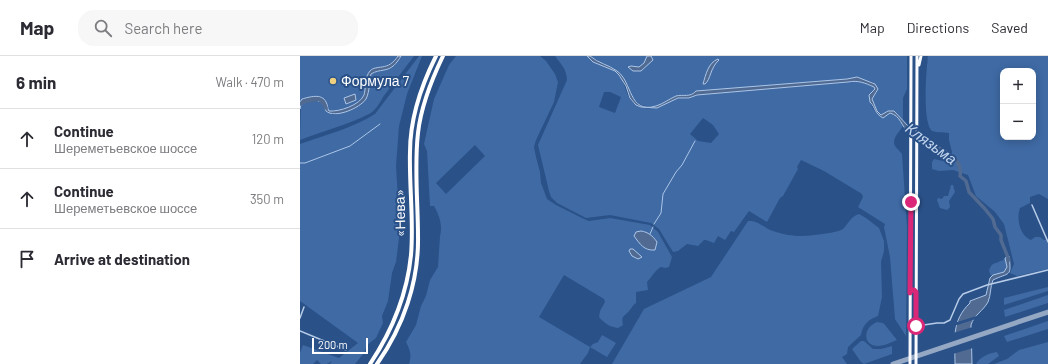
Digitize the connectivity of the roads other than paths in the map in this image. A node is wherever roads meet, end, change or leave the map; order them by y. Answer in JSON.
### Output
{"nodes":[{"id":1,"x":436,"y":56,"type":"edge"},
{"id":2,"x":443,"y":56,"type":"edge"},
{"id":3,"x":911,"y":56,"type":"edge"},
{"id":4,"x":917,"y":56,"type":"edge"},
{"id":5,"x":921,"y":56,"type":"edge"},
{"id":6,"x":917,"y":71,"type":"junction"},
{"id":7,"x":1032,"y":205,"type":"dead end"},
{"id":8,"x":1048,"y":242,"type":"edge"},
{"id":9,"x":1048,"y":270,"type":"edge"},
{"id":10,"x":916,"y":292,"type":"junction"},
{"id":11,"x":910,"y":293,"type":"junction"},
{"id":12,"x":304,"y":307,"type":"dead end"},
{"id":13,"x":300,"y":318,"type":"edge"},
{"id":14,"x":916,"y":326,"type":"junction"},
{"id":15,"x":300,"y":331,"type":"edge"},
{"id":16,"x":346,"y":350,"type":"dead end"},
{"id":17,"x":370,"y":364,"type":"edge"},
{"id":18,"x":378,"y":364,"type":"edge"},
{"id":19,"x":910,"y":364,"type":"edge"},
{"id":20,"x":916,"y":364,"type":"edge"}],
"edges":[{"from":1,"to":17,"type":"highway","name":"«Нева»"},
{"from":2,"to":18,"type":"highway","name":"«Нева»"},
{"from":3,"to":11,"type":"main road"},
{"from":4,"to":6,"type":"main road"},
{"from":5,"to":6,"type":"main road"},
{"from":6,"to":10,"type":"main road"},
{"from":7,"to":8,"type":"street"},
{"from":9,"to":14,"type":"street"},
{"from":10,"to":11,"type":"street"},
{"from":10,"to":14,"type":"main road"},
{"from":11,"to":19,"type":"main road"},
{"from":12,"to":13,"type":"street"},
{"from":14,"to":20,"type":"main road"},
{"from":15,"to":16,"type":"street"}]}
